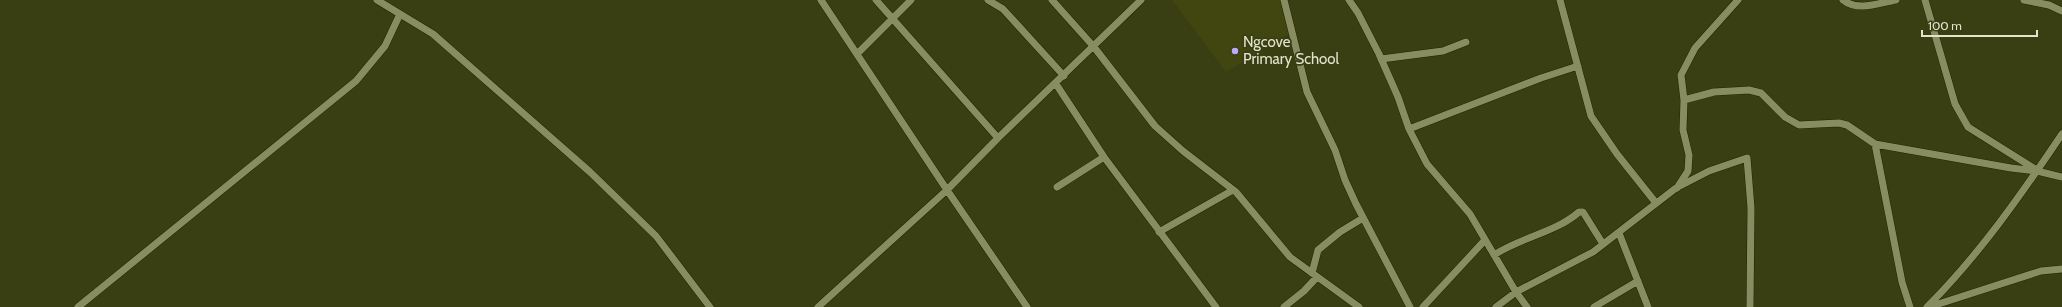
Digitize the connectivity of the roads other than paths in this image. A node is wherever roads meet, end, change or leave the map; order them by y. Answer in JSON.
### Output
{"nodes":[{"id":1,"x":377,"y":0,"type":"edge"},
{"id":2,"x":821,"y":0,"type":"edge"},
{"id":3,"x":876,"y":0,"type":"edge"},
{"id":4,"x":912,"y":0,"type":"edge"},
{"id":5,"x":988,"y":0,"type":"edge"},
{"id":6,"x":1052,"y":0,"type":"edge"},
{"id":7,"x":1142,"y":0,"type":"edge"},
{"id":8,"x":1284,"y":0,"type":"edge"},
{"id":9,"x":1348,"y":0,"type":"edge"},
{"id":10,"x":1560,"y":0,"type":"edge"},
{"id":11,"x":1738,"y":0,"type":"edge"},
{"id":12,"x":1843,"y":0,"type":"edge"},
{"id":13,"x":1896,"y":0,"type":"edge"},
{"id":14,"x":1925,"y":0,"type":"edge"},
{"id":15,"x":2024,"y":0,"type":"edge"},
{"id":16,"x":2062,"y":11,"type":"edge"},
{"id":17,"x":400,"y":14,"type":"junction"},
{"id":18,"x":893,"y":20,"type":"junction"},
{"id":19,"x":1466,"y":42,"type":"dead end"},
{"id":20,"x":1094,"y":47,"type":"junction"},
{"id":21,"x":857,"y":54,"type":"junction"},
{"id":22,"x":1381,"y":59,"type":"junction"},
{"id":23,"x":1578,"y":66,"type":"junction"},
{"id":24,"x":1064,"y":76,"type":"junction"},
{"id":25,"x":1056,"y":84,"type":"junction"},
{"id":26,"x":1684,"y":100,"type":"junction"},
{"id":27,"x":1409,"y":129,"type":"junction"},
{"id":28,"x":2062,"y":134,"type":"edge"},
{"id":29,"x":998,"y":138,"type":"junction"},
{"id":30,"x":1875,"y":144,"type":"junction"},
{"id":31,"x":1104,"y":157,"type":"junction"},
{"id":32,"x":2037,"y":170,"type":"junction"},
{"id":33,"x":2062,"y":177,"type":"edge"},
{"id":34,"x":1056,"y":187,"type":"dead end"},
{"id":35,"x":1676,"y":188,"type":"junction"},
{"id":36,"x":947,"y":190,"type":"junction"},
{"id":37,"x":1234,"y":190,"type":"junction"},
{"id":38,"x":1656,"y":203,"type":"junction"},
{"id":39,"x":1363,"y":218,"type":"junction"},
{"id":40,"x":1159,"y":232,"type":"junction"},
{"id":41,"x":1619,"y":233,"type":"junction"},
{"id":42,"x":1485,"y":240,"type":"junction"},
{"id":43,"x":1603,"y":244,"type":"junction"},
{"id":44,"x":1494,"y":255,"type":"junction"},
{"id":45,"x":2062,"y":269,"type":"edge"},
{"id":46,"x":1315,"y":275,"type":"junction"},
{"id":47,"x":1638,"y":281,"type":"junction"},
{"id":48,"x":1516,"y":292,"type":"junction"},
{"id":49,"x":1941,"y":305,"type":"edge"},
{"id":50,"x":821,"y":306,"type":"edge"},
{"id":51,"x":78,"y":307,"type":"edge"},
{"id":52,"x":710,"y":307,"type":"edge"},
{"id":53,"x":1027,"y":307,"type":"edge"},
{"id":54,"x":1216,"y":307,"type":"edge"},
{"id":55,"x":1284,"y":307,"type":"edge"},
{"id":56,"x":1359,"y":307,"type":"edge"},
{"id":57,"x":1410,"y":307,"type":"edge"},
{"id":58,"x":1423,"y":307,"type":"edge"},
{"id":59,"x":1496,"y":307,"type":"edge"},
{"id":60,"x":1527,"y":307,"type":"edge"},
{"id":61,"x":1594,"y":307,"type":"edge"},
{"id":62,"x":1648,"y":307,"type":"edge"},
{"id":63,"x":1750,"y":307,"type":"edge"},
{"id":64,"x":1910,"y":307,"type":"edge"},
{"id":65,"x":1928,"y":307,"type":"edge"}],
"edges":[{"from":1,"to":17,"type":"street"},
{"from":2,"to":21,"type":"street"},
{"from":3,"to":18,"type":"street"},
{"from":4,"to":18,"type":"street"},
{"from":5,"to":24,"type":"street"},
{"from":6,"to":20,"type":"street"},
{"from":7,"to":20,"type":"street"},
{"from":8,"to":39,"type":"street"},
{"from":9,"to":22,"type":"street"},
{"from":10,"to":23,"type":"street"},
{"from":11,"to":26,"type":"street"},
{"from":12,"to":13,"type":"street"},
{"from":14,"to":32,"type":"street"},
{"from":15,"to":16,"type":"street"},
{"from":17,"to":51,"type":"street"},
{"from":17,"to":52,"type":"street"},
{"from":18,"to":21,"type":"street"},
{"from":18,"to":29,"type":"street"},
{"from":19,"to":22,"type":"street"},
{"from":20,"to":24,"type":"street"},
{"from":20,"to":37,"type":"street"},
{"from":21,"to":36,"type":"street"},
{"from":22,"to":27,"type":"street"},
{"from":23,"to":27,"type":"street"},
{"from":23,"to":38,"type":"street"},
{"from":24,"to":25,"type":"street"},
{"from":25,"to":29,"type":"street"},
{"from":25,"to":31,"type":"street"},
{"from":26,"to":30,"type":"street"},
{"from":26,"to":35,"type":"street"},
{"from":27,"to":42,"type":"street"},
{"from":28,"to":32,"type":"street"},
{"from":29,"to":36,"type":"street"},
{"from":30,"to":32,"type":"street"},
{"from":30,"to":64,"type":"street"},
{"from":31,"to":34,"type":"street"},
{"from":31,"to":40,"type":"street"},
{"from":32,"to":33,"type":"street"},
{"from":32,"to":65,"type":"street"},
{"from":35,"to":38,"type":"street"},
{"from":35,"to":63,"type":"street"},
{"from":36,"to":50,"type":"street"},
{"from":36,"to":53,"type":"street"},
{"from":37,"to":40,"type":"street"},
{"from":37,"to":46,"type":"street"},
{"from":38,"to":41,"type":"street"},
{"from":39,"to":46,"type":"street"},
{"from":39,"to":57,"type":"street"},
{"from":40,"to":54,"type":"street"},
{"from":41,"to":43,"type":"street"},
{"from":41,"to":47,"type":"street"},
{"from":42,"to":44,"type":"street"},
{"from":42,"to":58,"type":"street"},
{"from":43,"to":44,"type":"street"},
{"from":43,"to":48,"type":"street"},
{"from":44,"to":48,"type":"street"},
{"from":45,"to":49,"type":"street"},
{"from":46,"to":55,"type":"street"},
{"from":46,"to":56,"type":"street"},
{"from":47,"to":61,"type":"street"},
{"from":47,"to":62,"type":"street"},
{"from":48,"to":59,"type":"street"},
{"from":48,"to":60,"type":"street"},
{"from":49,"to":65,"type":"street"}]}
